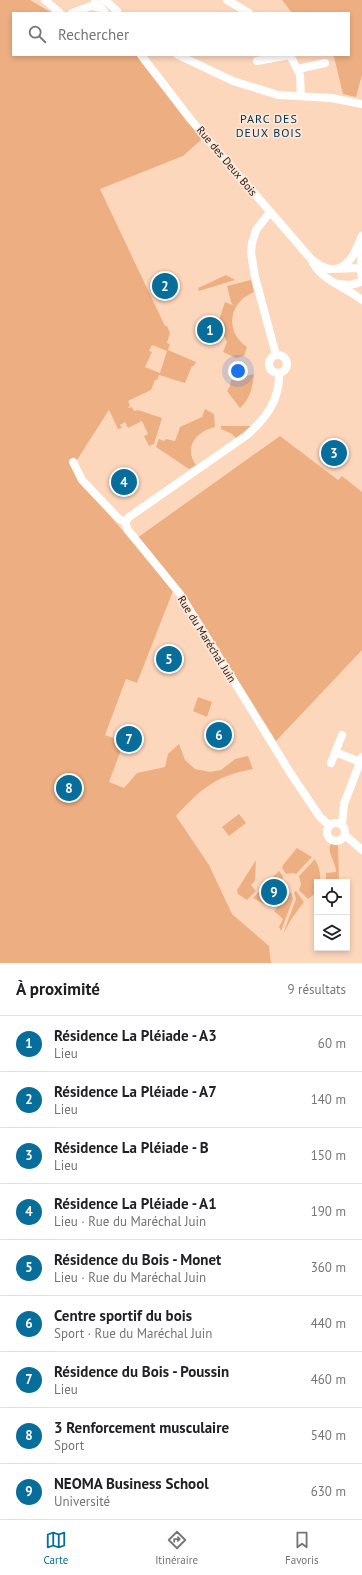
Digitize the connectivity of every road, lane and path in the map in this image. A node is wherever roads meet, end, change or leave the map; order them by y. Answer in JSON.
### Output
{"nodes":[{"id":1,"x":46,"y":0,"type":"edge"},
{"id":2,"x":95,"y":0,"type":"edge"},
{"id":3,"x":106,"y":0,"type":"edge"},
{"id":4,"x":227,"y":0,"type":"edge"},
{"id":5,"x":103,"y":10,"type":"edge"},
{"id":6,"x":118,"y":11,"type":"dead end"},
{"id":7,"x":59,"y":12,"type":"edge"},
{"id":8,"x":75,"y":12,"type":"edge"},
{"id":9,"x":247,"y":12,"type":"edge"},
{"id":10,"x":180,"y":56,"type":"edge"},
{"id":11,"x":284,"y":56,"type":"edge"},
{"id":12,"x":291,"y":56,"type":"edge"},
{"id":13,"x":144,"y":57,"type":"edge"},
{"id":14,"x":257,"y":61,"type":"dead end"},
{"id":15,"x":325,"y":63,"type":"dead end"},
{"id":16,"x":298,"y":69,"type":"junction"},
{"id":17,"x":301,"y":96,"type":"junction"},
{"id":18,"x":362,"y":104,"type":"edge"},
{"id":19,"x":270,"y":212,"type":"junction"},
{"id":20,"x":362,"y":236,"type":"edge"},
{"id":21,"x":362,"y":244,"type":"edge"},
{"id":22,"x":311,"y":259,"type":"junction"},
{"id":23,"x":361,"y":268,"type":"edge"},
{"id":24,"x":338,"y":269,"type":"junction"},
{"id":25,"x":362,"y":281,"type":"edge"},
{"id":26,"x":336,"y":284,"type":"junction"},
{"id":27,"x":362,"y":300,"type":"edge"},
{"id":28,"x":276,"y":355,"type":"junction"},
{"id":29,"x":279,"y":373,"type":"junction"},
{"id":30,"x":73,"y":462,"type":"dead end"},
{"id":31,"x":125,"y":522,"type":"junction"},
{"id":32,"x":342,"y":735,"type":"dead end"},
{"id":33,"x":335,"y":752,"type":"junction"},
{"id":34,"x":361,"y":759,"type":"edge"},
{"id":35,"x":331,"y":763,"type":"dead end"},
{"id":36,"x":342,"y":825,"type":"junction"},
{"id":37,"x":330,"y":826,"type":"junction"},
{"id":38,"x":345,"y":835,"type":"junction"},
{"id":39,"x":362,"y":850,"type":"edge"}],
"edges":[{"from":1,"to":7,"type":"street"},
{"from":2,"to":5,"type":"street"},
{"from":3,"to":6,"type":"street"},
{"from":4,"to":9,"type":"street"},
{"from":5,"to":8,"type":"street"},
{"from":10,"to":17,"type":"street"},
{"from":11,"to":14,"type":"street"},
{"from":12,"to":16,"type":"street"},
{"from":13,"to":19,"type":"street","name":"Rue des Deux Bois"},
{"from":15,"to":16,"type":"street"},
{"from":16,"to":17,"type":"street"},
{"from":17,"to":18,"type":"street"},
{"from":19,"to":22,"type":"street","name":"Rue des Deux Bois"},
{"from":19,"to":28,"type":"street"},
{"from":20,"to":24,"type":"street"},
{"from":21,"to":23,"type":"street"},
{"from":22,"to":24,"type":"street","name":"Rue des Deux Bois"},
{"from":22,"to":26,"type":"street","name":"Rue des Deux Bois"},
{"from":23,"to":24,"type":"street","name":"Rue des Deux Bois"},
{"from":23,"to":25,"type":"street"},
{"from":25,"to":26,"type":"street"},
{"from":26,"to":27,"type":"street","name":"Rue des Deux Bois"},
{"from":28,"to":29,"type":"street"},
{"from":28,"to":29,"type":"street"},
{"from":29,"to":31,"type":"street"},
{"from":30,"to":31,"type":"street","name":"Rue du Maréchal Juin"},
{"from":31,"to":37,"type":"street","name":"Rue du Maréchal Juin"},
{"from":32,"to":33,"type":"street"},
{"from":33,"to":34,"type":"street"},
{"from":33,"to":35,"type":"street"},
{"from":34,"to":36,"type":"street"},
{"from":36,"to":37,"type":"street"},
{"from":36,"to":38,"type":"street"},
{"from":37,"to":38,"type":"street"},
{"from":38,"to":39,"type":"street"}]}
